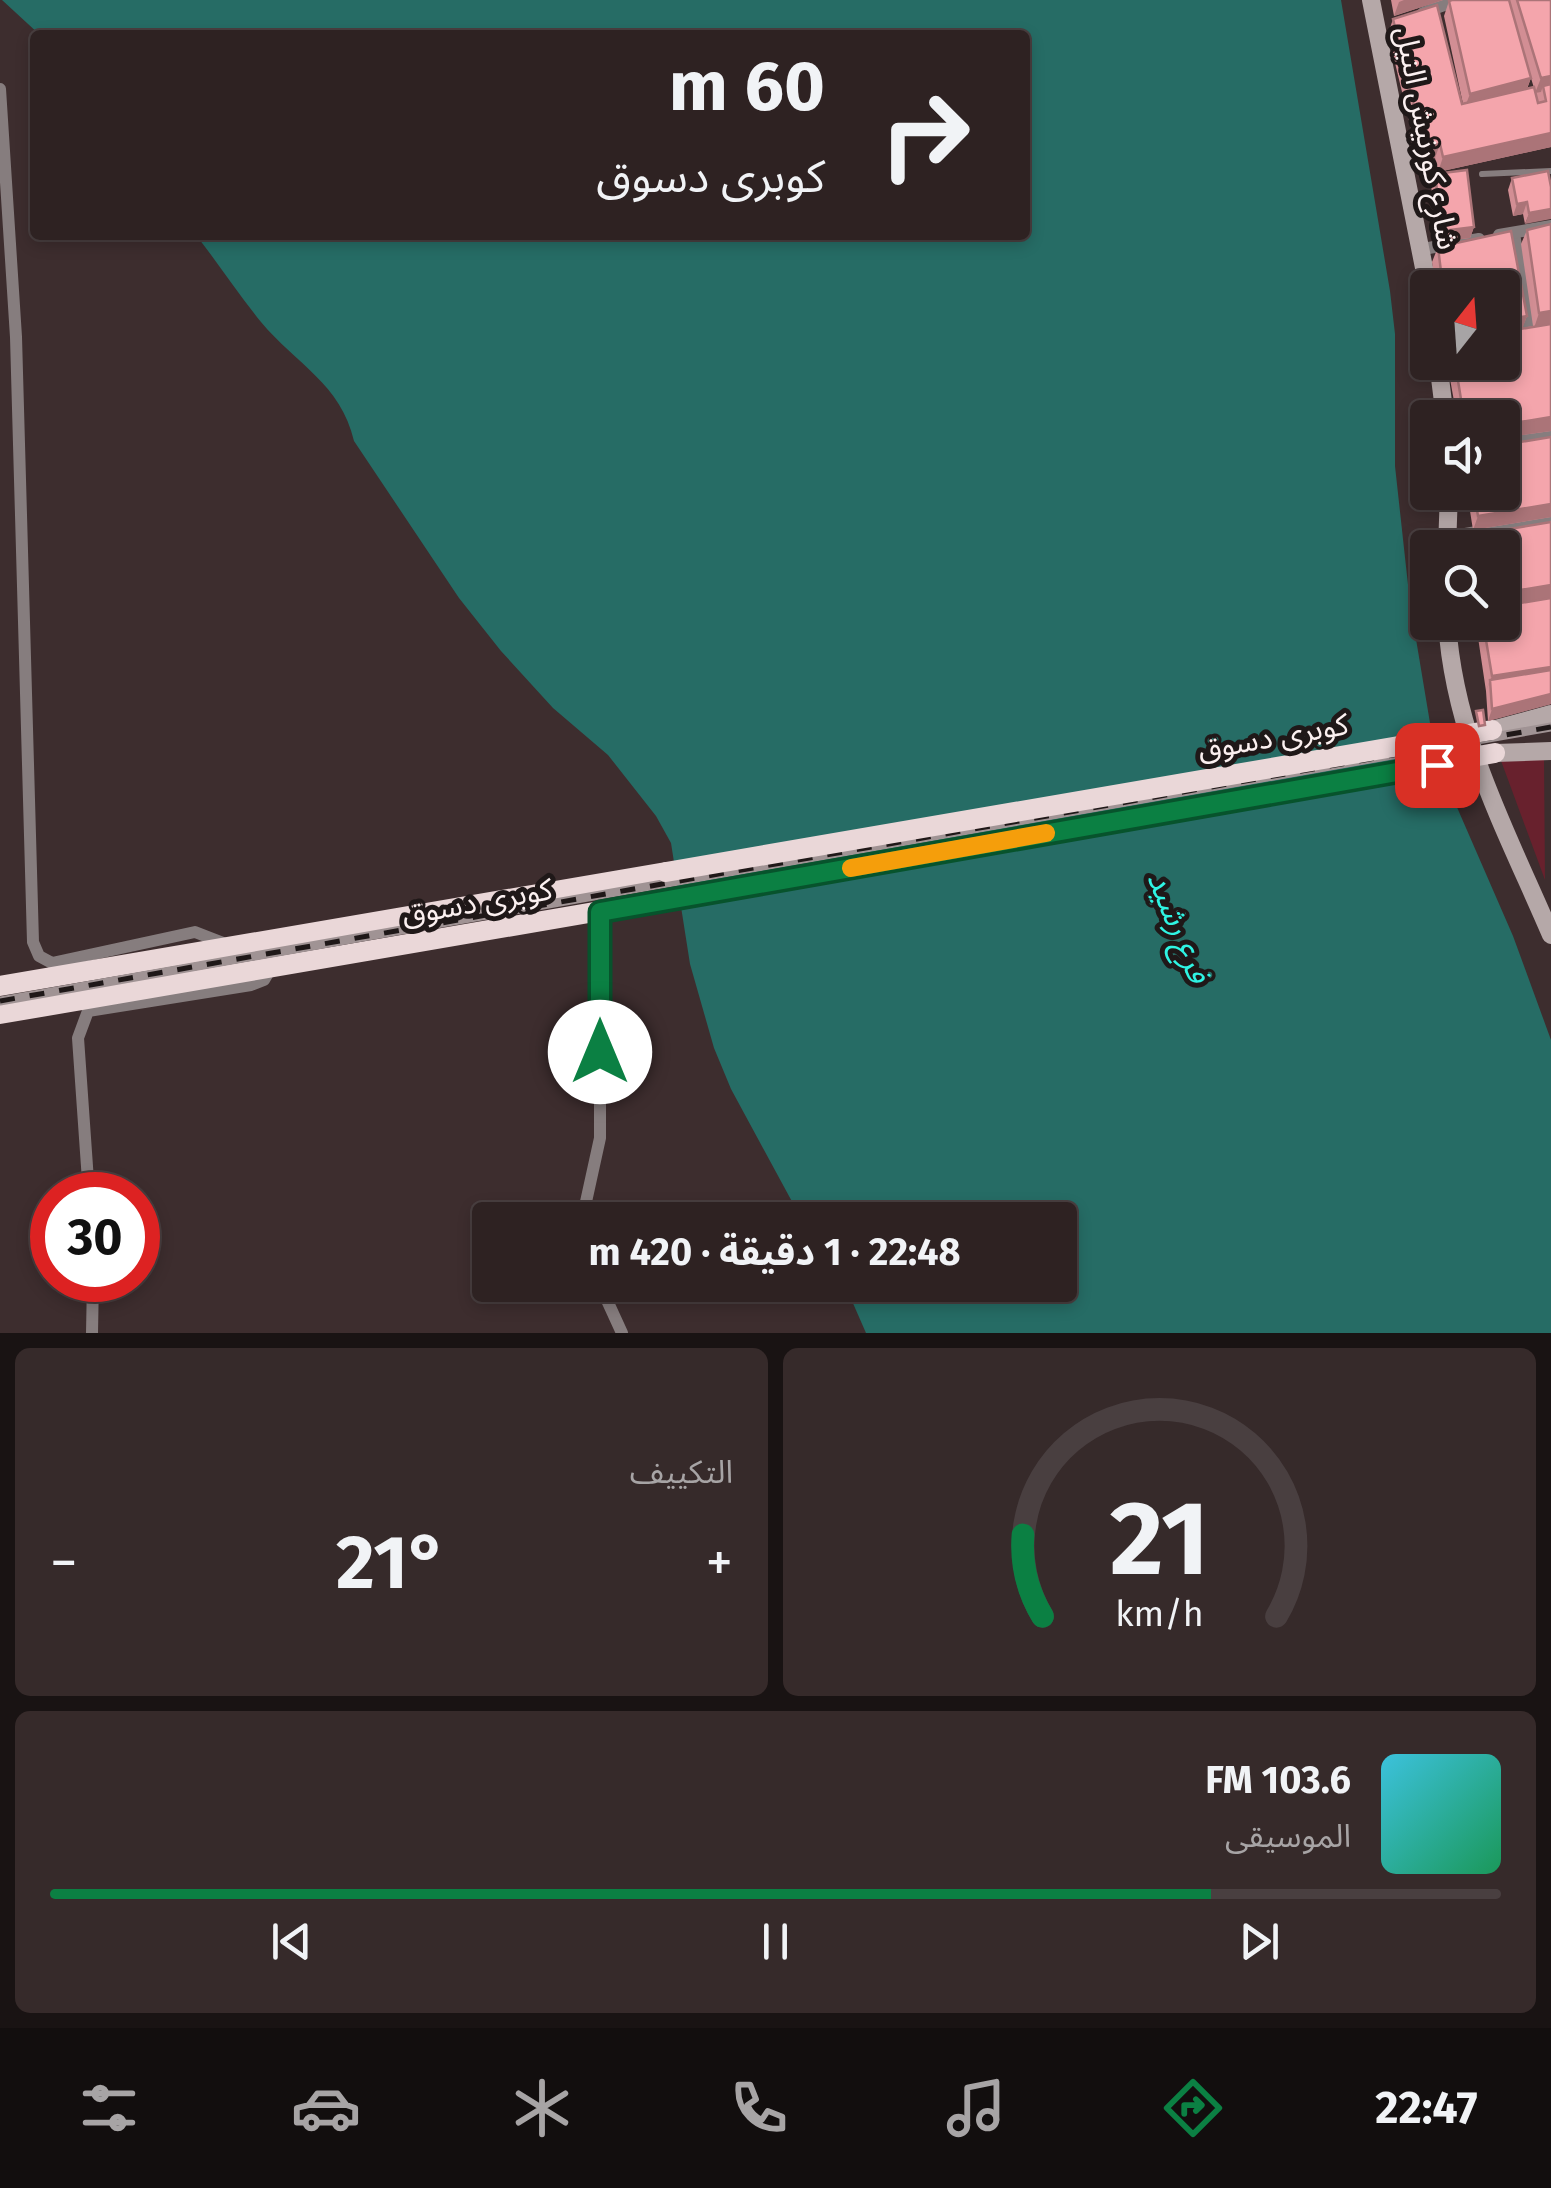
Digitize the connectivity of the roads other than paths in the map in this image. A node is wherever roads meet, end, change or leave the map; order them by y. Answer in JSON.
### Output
{"nodes":[{"id":1,"x":1371,"y":0,"type":"edge"},
{"id":2,"x":1458,"y":0,"type":"edge"},
{"id":3,"x":1436,"y":8,"type":"junction"},
{"id":4,"x":1406,"y":19,"type":"edge"},
{"id":5,"x":1440,"y":26,"type":"edge"},
{"id":6,"x":0,"y":89,"type":"edge"},
{"id":7,"x":1551,"y":171,"type":"edge"},
{"id":8,"x":1482,"y":174,"type":"dead end"},
{"id":9,"x":1551,"y":226,"type":"edge"},
{"id":10,"x":1514,"y":232,"type":"junction"},
{"id":11,"x":1423,"y":249,"type":"junction"},
{"id":12,"x":1426,"y":270,"type":"edge"},
{"id":13,"x":1528,"y":331,"type":"edge"},
{"id":14,"x":1551,"y":436,"type":"edge"},
{"id":15,"x":1520,"y":441,"type":"edge"},
{"id":16,"x":1551,"y":520,"type":"edge"},
{"id":17,"x":1504,"y":530,"type":"edge"},
{"id":18,"x":1447,"y":640,"type":"edge"},
{"id":19,"x":1551,"y":714,"type":"edge"},
{"id":20,"x":1492,"y":730,"type":"joint"},
{"id":21,"x":1551,"y":750,"type":"edge"},
{"id":22,"x":1495,"y":753,"type":"joint"},
{"id":23,"x":600,"y":912,"type":"junction"},
{"id":24,"x":1551,"y":935,"type":"edge"},
{"id":25,"x":233,"y":947,"type":"junction"},
{"id":26,"x":271,"y":968,"type":"junction"},
{"id":27,"x":0,"y":986,"type":"edge"},
{"id":28,"x":0,"y":1014,"type":"edge"},
{"id":29,"x":87,"y":1172,"type":"edge"},
{"id":30,"x":586,"y":1202,"type":"edge"},
{"id":31,"x":93,"y":1302,"type":"edge"},
{"id":32,"x":608,"y":1302,"type":"edge"},
{"id":33,"x":92,"y":1333,"type":"edge"},
{"id":34,"x":622,"y":1333,"type":"edge"}],
"edges":[{"from":1,"to":11,"type":"main road","name":"شارع كورنيش النيل"},
{"from":2,"to":3,"type":"street"},
{"from":3,"to":4,"type":"street"},
{"from":3,"to":5,"type":"street"},
{"from":6,"to":25,"type":"street"},
{"from":7,"to":8,"type":"lane"},
{"from":9,"to":10,"type":"street"},
{"from":10,"to":11,"type":"street"},
{"from":10,"to":13,"type":"street"},
{"from":11,"to":12,"type":"main road","name":"شارع كورنيش النيل"},
{"from":14,"to":15,"type":"street"},
{"from":16,"to":17,"type":"street"},
{"from":18,"to":24,"type":"main road"},
{"from":19,"to":20,"type":"main road"},
{"from":20,"to":25,"type":"highway","name":"كوبرى دسوق","bridge":true},
{"from":21,"to":22,"type":"main road"},
{"from":22,"to":23,"type":"highway","name":"كوبرى دسوق","bridge":true},
{"from":23,"to":26,"type":"highway","name":"كوبرى دسوق"},
{"from":23,"to":30,"type":"street"},
{"from":25,"to":27,"type":"highway","name":"كوبرى دسوق"},
{"from":26,"to":28,"type":"highway","name":"كوبرى دسوق"},
{"from":26,"to":29,"type":"street"},
{"from":31,"to":33,"type":"street"},
{"from":32,"to":34,"type":"street"}]}
